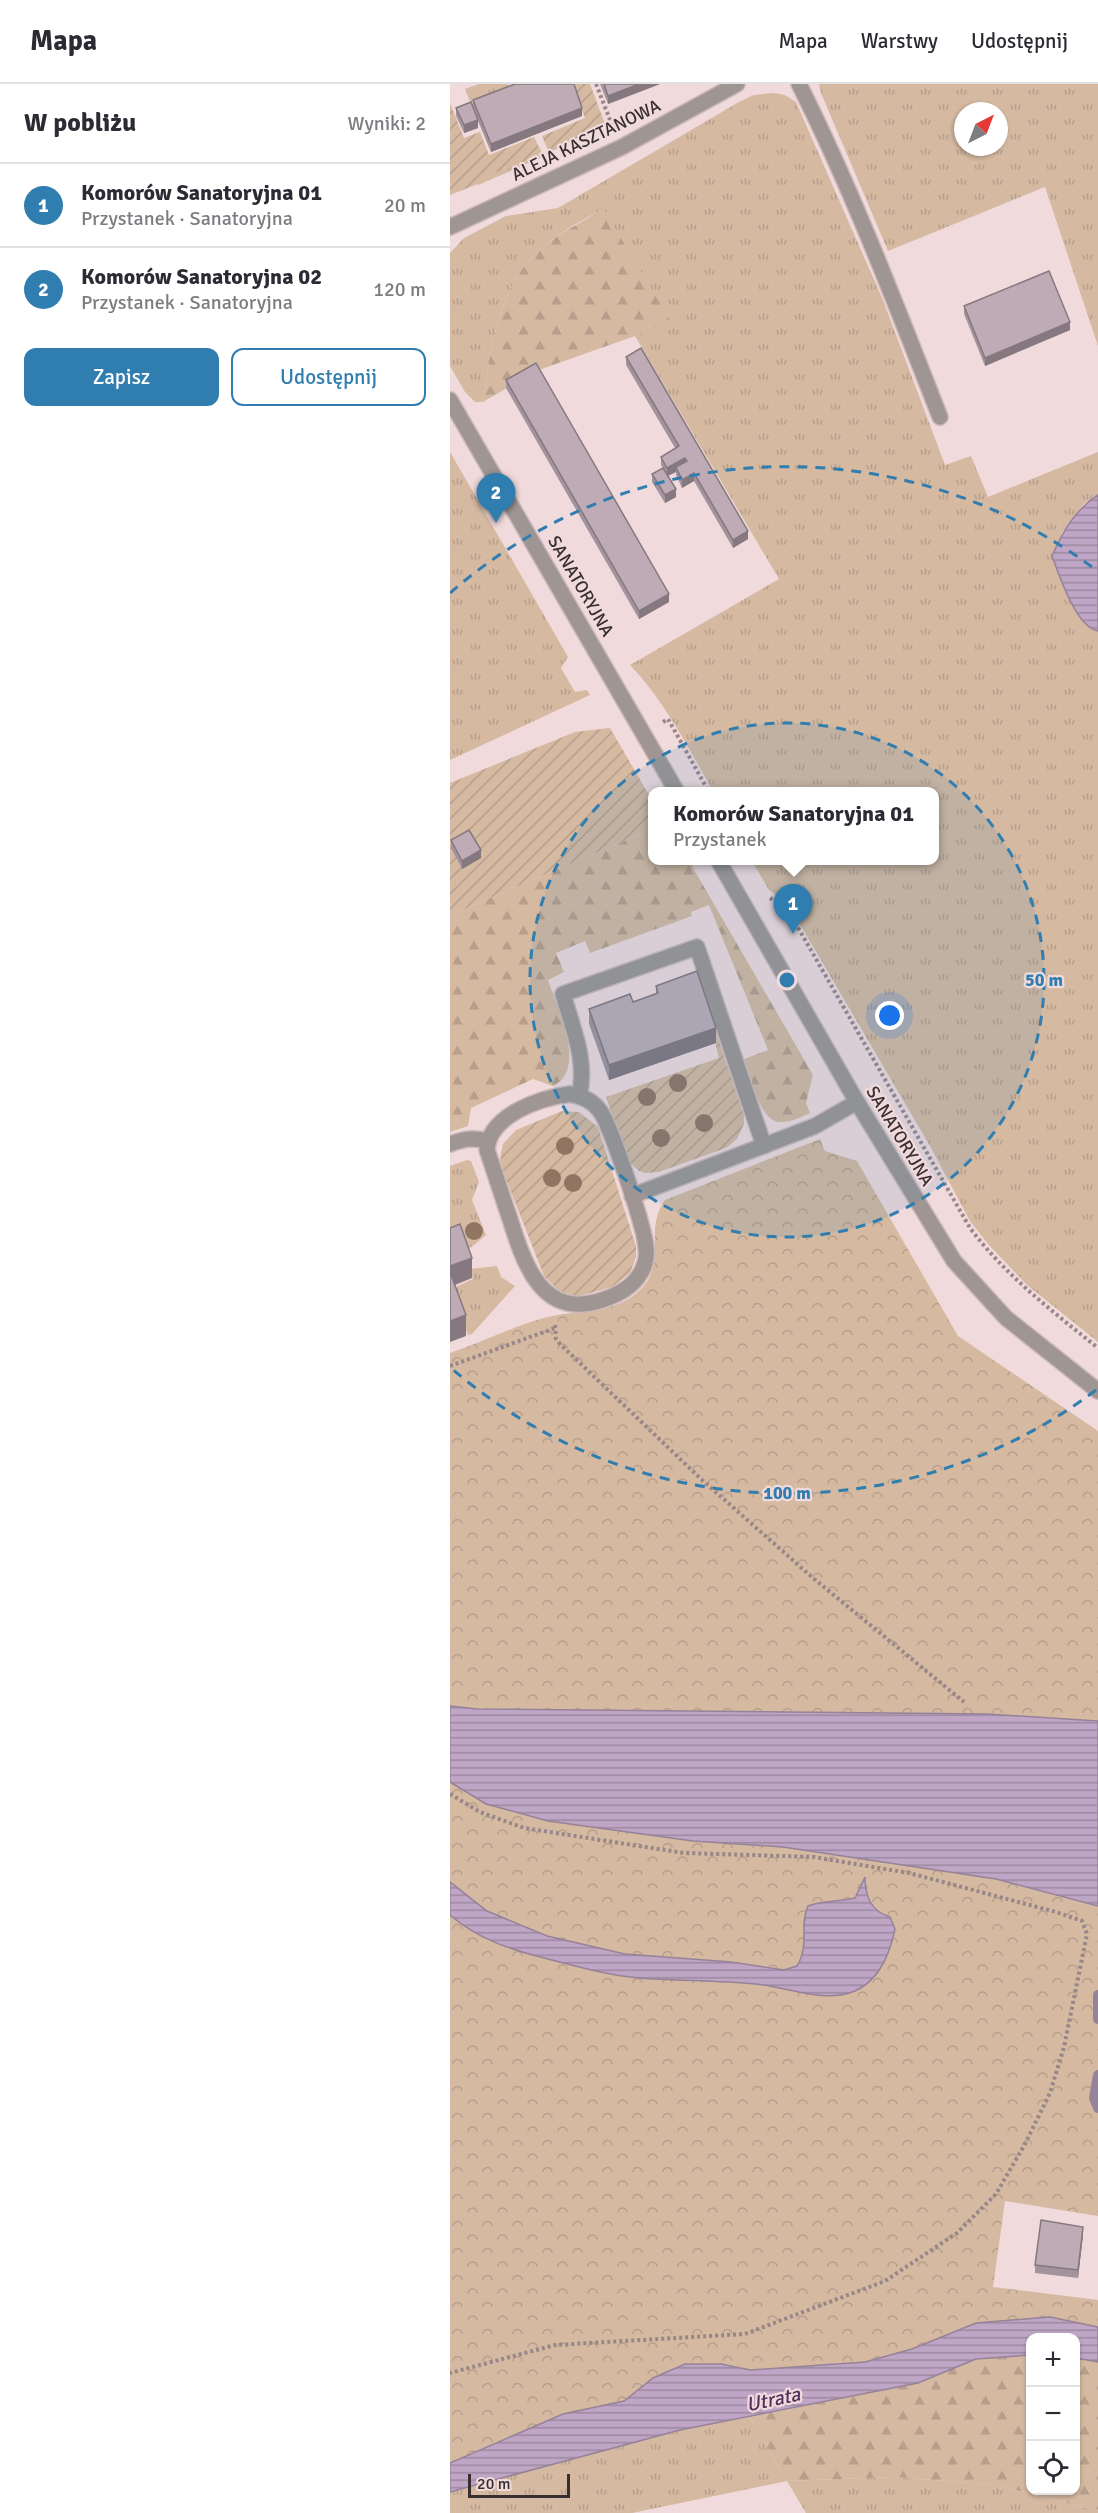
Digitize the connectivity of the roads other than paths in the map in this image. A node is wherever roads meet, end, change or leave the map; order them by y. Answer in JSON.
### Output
{"nodes":[{"id":1,"x":737,"y":84,"type":"edge"},
{"id":2,"x":799,"y":84,"type":"edge"},
{"id":3,"x":450,"y":227,"type":"edge"},
{"id":4,"x":450,"y":400,"type":"edge"},
{"id":5,"x":940,"y":417,"type":"dead end"},
{"id":6,"x":675,"y":787,"type":"edge"},
{"id":7,"x":720,"y":865,"type":"edge"},
{"id":8,"x":579,"y":1096,"type":"junction"},
{"id":9,"x":857,"y":1102,"type":"junction"},
{"id":10,"x":487,"y":1141,"type":"junction"},
{"id":11,"x":450,"y":1144,"type":"edge"},
{"id":12,"x":764,"y":1146,"type":"junction"},
{"id":13,"x":632,"y":1196,"type":"junction"},
{"id":14,"x":1098,"y":1391,"type":"edge"}],
"edges":[{"from":1,"to":3,"type":"street","name":"ALEJA KASZTANOWA"},
{"from":2,"to":5,"type":"street"},
{"from":4,"to":6,"type":"street","name":"SANATORYJNA"},
{"from":7,"to":9,"type":"street","name":"SANATORYJNA"},
{"from":8,"to":10,"type":"street"},
{"from":8,"to":12,"type":"street"},
{"from":8,"to":13,"type":"street"},
{"from":9,"to":12,"type":"street"},
{"from":9,"to":14,"type":"street","name":"SANATORYJNA"},
{"from":10,"to":11,"type":"street"},
{"from":10,"to":13,"type":"street"},
{"from":12,"to":13,"type":"street"}]}
